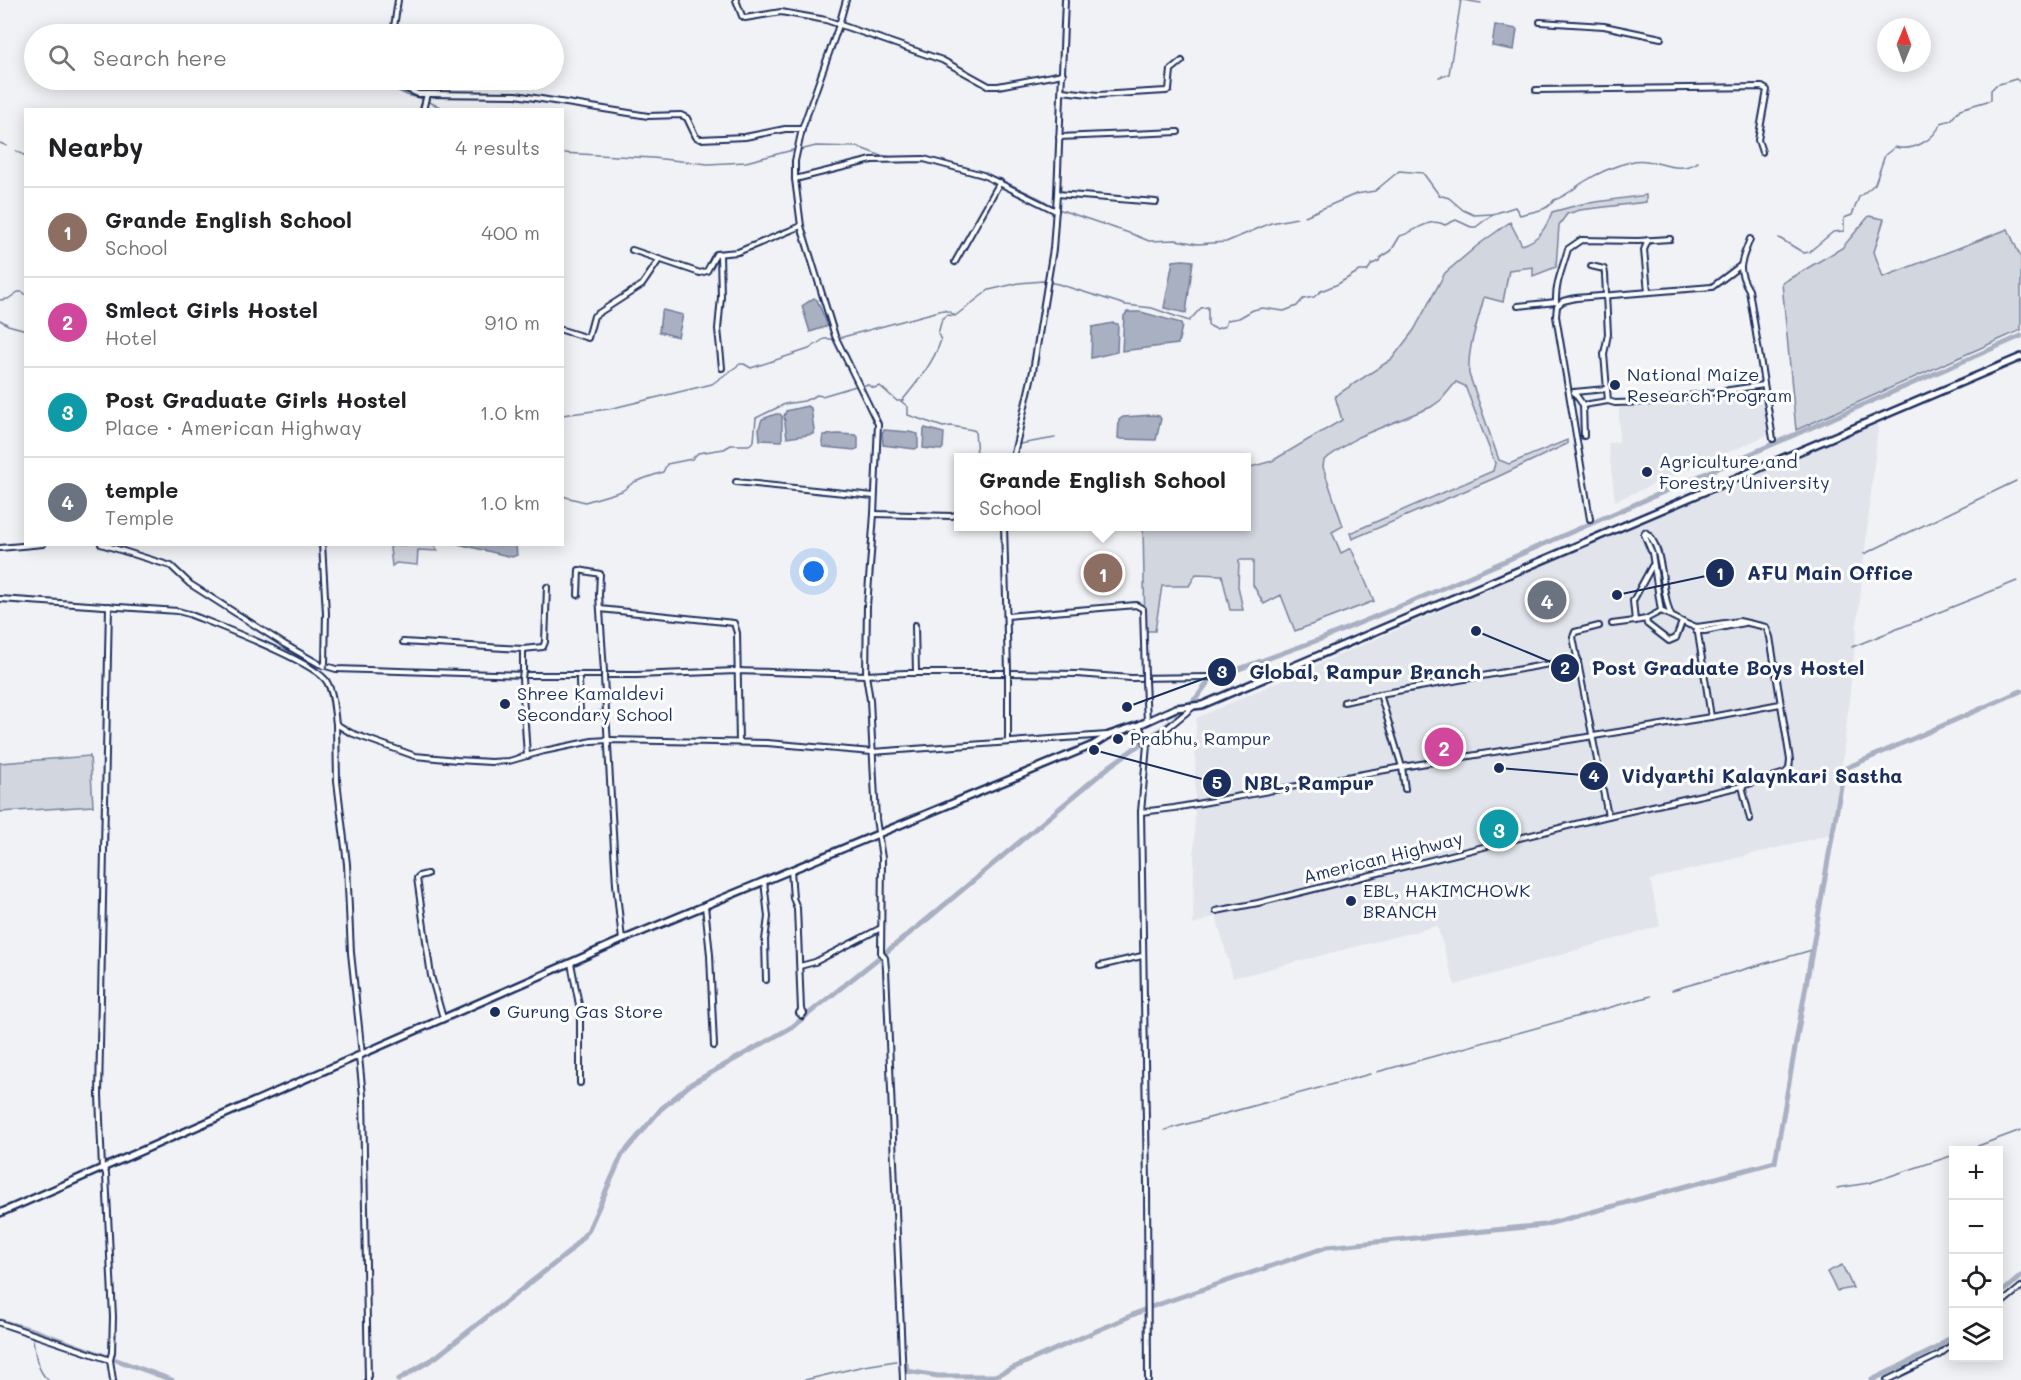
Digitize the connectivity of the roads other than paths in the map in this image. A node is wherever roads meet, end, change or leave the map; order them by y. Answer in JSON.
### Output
{"nodes":[{"id":1,"x":398,"y":0,"type":"edge"},
{"id":2,"x":736,"y":0,"type":"edge"},
{"id":3,"x":846,"y":0,"type":"edge"},
{"id":4,"x":1065,"y":0,"type":"edge"},
{"id":5,"x":1540,"y":22,"type":"dead end"},
{"id":6,"x":394,"y":24,"type":"edge"},
{"id":7,"x":839,"y":25,"type":"junction"},
{"id":8,"x":1661,"y":38,"type":"dead end"},
{"id":9,"x":1182,"y":61,"type":"dead end"},
{"id":10,"x":1063,"y":74,"type":"junction"},
{"id":11,"x":409,"y":90,"type":"edge"},
{"id":12,"x":1536,"y":90,"type":"dead end"},
{"id":13,"x":1062,"y":91,"type":"junction"},
{"id":14,"x":427,"y":94,"type":"junction"},
{"id":15,"x":424,"y":108,"type":"edge"},
{"id":16,"x":802,"y":129,"type":"junction"},
{"id":17,"x":1178,"y":132,"type":"dead end"},
{"id":18,"x":1059,"y":137,"type":"junction"},
{"id":19,"x":1762,"y":152,"type":"dead end"},
{"id":20,"x":795,"y":179,"type":"junction"},
{"id":21,"x":1000,"y":182,"type":"junction"},
{"id":22,"x":1057,"y":194,"type":"junction"},
{"id":23,"x":1156,"y":202,"type":"dead end"},
{"id":24,"x":1056,"y":211,"type":"junction"},
{"id":25,"x":801,"y":226,"type":"junction"},
{"id":26,"x":1670,"y":239,"type":"dead end"},
{"id":27,"x":1750,"y":239,"type":"dead end"},
{"id":28,"x":1648,"y":240,"type":"junction"},
{"id":29,"x":632,"y":250,"type":"dead end"},
{"id":30,"x":720,"y":254,"type":"junction"},
{"id":31,"x":659,"y":260,"type":"junction"},
{"id":32,"x":955,"y":262,"type":"dead end"},
{"id":33,"x":1591,"y":266,"type":"dead end"},
{"id":34,"x":1740,"y":266,"type":"junction"},
{"id":35,"x":1648,"y":292,"type":"junction"},
{"id":36,"x":1606,"y":295,"type":"junction"},
{"id":37,"x":1556,"y":304,"type":"junction"},
{"id":38,"x":1518,"y":306,"type":"dead end"},
{"id":39,"x":564,"y":331,"type":"edge"},
{"id":40,"x":2021,"y":357,"type":"edge"},
{"id":41,"x":722,"y":368,"type":"dead end"},
{"id":42,"x":1764,"y":385,"type":"junction"},
{"id":43,"x":1606,"y":389,"type":"junction"},
{"id":44,"x":1571,"y":393,"type":"junction"},
{"id":45,"x":1608,"y":401,"type":"junction"},
{"id":46,"x":1583,"y":405,"type":"junction"},
{"id":47,"x":1584,"y":436,"type":"dead end"},
{"id":48,"x":1773,"y":439,"type":"dead end"},
{"id":49,"x":1014,"y":453,"type":"edge"},
{"id":50,"x":736,"y":482,"type":"dead end"},
{"id":51,"x":874,"y":496,"type":"junction"},
{"id":52,"x":874,"y":514,"type":"junction"},
{"id":53,"x":954,"y":515,"type":"edge"},
{"id":54,"x":1590,"y":519,"type":"dead end"},
{"id":55,"x":1004,"y":531,"type":"edge"},
{"id":56,"x":24,"y":546,"type":"edge"},
{"id":57,"x":107,"y":546,"type":"edge"},
{"id":58,"x":321,"y":546,"type":"edge"},
{"id":59,"x":0,"y":548,"type":"edge"},
{"id":60,"x":1653,"y":565,"type":"junction"},
{"id":61,"x":547,"y":587,"type":"dead end"},
{"id":62,"x":578,"y":595,"type":"dead end"},
{"id":63,"x":0,"y":599,"type":"edge"},
{"id":64,"x":109,"y":606,"type":"junction"},
{"id":65,"x":600,"y":609,"type":"junction"},
{"id":66,"x":1661,"y":611,"type":"junction"},
{"id":67,"x":1007,"y":616,"type":"junction"},
{"id":68,"x":1646,"y":619,"type":"junction"},
{"id":69,"x":1677,"y":619,"type":"junction"},
{"id":70,"x":1635,"y":621,"type":"junction"},
{"id":71,"x":1682,"y":622,"type":"junction"},
{"id":72,"x":1612,"y":624,"type":"dead end"},
{"id":73,"x":915,"y":625,"type":"dead end"},
{"id":74,"x":1599,"y":626,"type":"dead end"},
{"id":75,"x":1697,"y":630,"type":"junction"},
{"id":76,"x":403,"y":642,"type":"dead end"},
{"id":77,"x":523,"y":649,"type":"junction"},
{"id":78,"x":1578,"y":659,"type":"junction"},
{"id":79,"x":736,"y":671,"type":"junction"},
{"id":80,"x":319,"y":672,"type":"junction"},
{"id":81,"x":866,"y":673,"type":"junction"},
{"id":82,"x":916,"y":673,"type":"junction"},
{"id":83,"x":1212,"y":677,"type":"dead end"},
{"id":84,"x":579,"y":679,"type":"dead end"},
{"id":85,"x":1380,"y":694,"type":"junction"},
{"id":86,"x":1344,"y":702,"type":"dead end"},
{"id":87,"x":1780,"y":704,"type":"junction"},
{"id":88,"x":1191,"y":707,"type":"junction"},
{"id":89,"x":606,"y":714,"type":"junction"},
{"id":90,"x":1711,"y":717,"type":"junction"},
{"id":91,"x":1147,"y":721,"type":"junction"},
{"id":92,"x":336,"y":724,"type":"junction"},
{"id":93,"x":1139,"y":725,"type":"junction"},
{"id":94,"x":1109,"y":735,"type":"junction"},
{"id":95,"x":1592,"y":737,"type":"junction"},
{"id":96,"x":608,"y":740,"type":"junction"},
{"id":97,"x":1008,"y":741,"type":"junction"},
{"id":98,"x":739,"y":742,"type":"junction"},
{"id":99,"x":1147,"y":743,"type":"junction"},
{"id":100,"x":872,"y":752,"type":"junction"},
{"id":101,"x":527,"y":756,"type":"junction"},
{"id":102,"x":1401,"y":767,"type":"junction"},
{"id":103,"x":1742,"y":786,"type":"junction"},
{"id":104,"x":1405,"y":789,"type":"dead end"},
{"id":105,"x":1141,"y":812,"type":"junction"},
{"id":106,"x":1608,"y":816,"type":"junction"},
{"id":107,"x":1750,"y":819,"type":"dead end"},
{"id":108,"x":878,"y":833,"type":"junction"},
{"id":109,"x":791,"y":870,"type":"junction"},
{"id":110,"x":427,"y":874,"type":"dead end"},
{"id":111,"x":764,"y":881,"type":"junction"},
{"id":112,"x":705,"y":906,"type":"junction"},
{"id":113,"x":1216,"y":911,"type":"dead end"},
{"id":114,"x":881,"y":928,"type":"junction"},
{"id":115,"x":622,"y":940,"type":"junction"},
{"id":116,"x":1142,"y":957,"type":"junction"},
{"id":117,"x":571,"y":963,"type":"junction"},
{"id":118,"x":800,"y":966,"type":"junction"},
{"id":119,"x":1100,"y":966,"type":"dead end"},
{"id":120,"x":766,"y":980,"type":"dead end"},
{"id":121,"x":801,"y":1010,"type":"dead end"},
{"id":122,"x":442,"y":1018,"type":"junction"},
{"id":123,"x":714,"y":1046,"type":"dead end"},
{"id":124,"x":360,"y":1056,"type":"junction"},
{"id":125,"x":580,"y":1083,"type":"dead end"},
{"id":126,"x":103,"y":1168,"type":"junction"},
{"id":127,"x":0,"y":1213,"type":"edge"},
{"id":128,"x":2021,"y":1287,"type":"edge"},
{"id":129,"x":2003,"y":1302,"type":"edge"},
{"id":130,"x":0,"y":1323,"type":"edge"},
{"id":131,"x":1949,"y":1346,"type":"edge"},
{"id":132,"x":110,"y":1360,"type":"junction"},
{"id":133,"x":113,"y":1380,"type":"edge"},
{"id":134,"x":368,"y":1380,"type":"edge"},
{"id":135,"x":903,"y":1380,"type":"edge"},
{"id":136,"x":1148,"y":1380,"type":"edge"},
{"id":137,"x":1887,"y":1380,"type":"edge"}],
"edges":[{"from":1,"to":6,"type":"street"},
{"from":2,"to":7,"type":"street"},
{"from":3,"to":7,"type":"street"},
{"from":4,"to":10,"type":"street"},
{"from":5,"to":8,"type":"street"},
{"from":7,"to":10,"type":"street"},
{"from":7,"to":16,"type":"street"},
{"from":9,"to":13,"type":"street"},
{"from":10,"to":13,"type":"street"},
{"from":11,"to":14,"type":"street"},
{"from":12,"to":19,"type":"street"},
{"from":13,"to":18,"type":"street"},
{"from":14,"to":15,"type":"street"},
{"from":14,"to":16,"type":"street"},
{"from":16,"to":20,"type":"street"},
{"from":17,"to":18,"type":"street"},
{"from":18,"to":22,"type":"street"},
{"from":20,"to":21,"type":"street"},
{"from":20,"to":25,"type":"street"},
{"from":21,"to":24,"type":"street"},
{"from":21,"to":32,"type":"street"},
{"from":22,"to":23,"type":"street"},
{"from":22,"to":24,"type":"street"},
{"from":24,"to":49,"type":"street"},
{"from":25,"to":30,"type":"street"},
{"from":25,"to":51,"type":"street"},
{"from":26,"to":28,"type":"street"},
{"from":27,"to":34,"type":"street"},
{"from":28,"to":35,"type":"street"},
{"from":28,"to":37,"type":"street"},
{"from":29,"to":31,"type":"street"},
{"from":30,"to":31,"type":"street"},
{"from":30,"to":41,"type":"street"},
{"from":31,"to":39,"type":"street"},
{"from":33,"to":36,"type":"street"},
{"from":34,"to":35,"type":"street"},
{"from":34,"to":42,"type":"street"},
{"from":35,"to":36,"type":"street"},
{"from":36,"to":37,"type":"street"},
{"from":36,"to":43,"type":"street"},
{"from":37,"to":38,"type":"street"},
{"from":37,"to":44,"type":"street"},
{"from":40,"to":88,"type":"main road"},
{"from":42,"to":45,"type":"street"},
{"from":42,"to":48,"type":"street"},
{"from":43,"to":44,"type":"street"},
{"from":43,"to":45,"type":"street"},
{"from":44,"to":46,"type":"street"},
{"from":44,"to":54,"type":"street"},
{"from":45,"to":46,"type":"street"},
{"from":46,"to":47,"type":"street"},
{"from":50,"to":51,"type":"street"},
{"from":51,"to":52,"type":"street"},
{"from":52,"to":53,"type":"street"},
{"from":52,"to":81,"type":"street"},
{"from":55,"to":67,"type":"street"},
{"from":56,"to":59,"type":"street"},
{"from":57,"to":79,"type":"street"},
{"from":58,"to":80,"type":"street"},
{"from":60,"to":66,"type":"street"},
{"from":60,"to":69,"type":"street"},
{"from":60,"to":70,"type":"street"},
{"from":61,"to":77,"type":"street"},
{"from":62,"to":65,"type":"street"},
{"from":63,"to":64,"type":"street"},
{"from":64,"to":80,"type":"street"},
{"from":64,"to":126,"type":"street"},
{"from":65,"to":79,"type":"street"},
{"from":65,"to":89,"type":"street"},
{"from":66,"to":68,"type":"street"},
{"from":66,"to":69,"type":"street","name":"American Highway"},
{"from":67,"to":91,"type":"street"},
{"from":67,"to":97,"type":"street","bridge":true},
{"from":68,"to":70,"type":"street"},
{"from":68,"to":71,"type":"street"},
{"from":69,"to":71,"type":"street","name":"American Highway"},
{"from":70,"to":72,"type":"street"},
{"from":71,"to":75,"type":"street","name":"American Highway"},
{"from":73,"to":82,"type":"street"},
{"from":74,"to":78,"type":"street"},
{"from":75,"to":87,"type":"street","name":"American Highway"},
{"from":75,"to":90,"type":"street"},
{"from":76,"to":77,"type":"street"},
{"from":77,"to":101,"type":"street","bridge":true},
{"from":78,"to":85,"type":"street"},
{"from":78,"to":95,"type":"street"},
{"from":79,"to":81,"type":"street"},
{"from":79,"to":98,"type":"street"},
{"from":80,"to":92,"type":"street"},
{"from":81,"to":82,"type":"street"},
{"from":81,"to":100,"type":"street"},
{"from":82,"to":83,"type":"street"},
{"from":84,"to":89,"type":"street"},
{"from":85,"to":86,"type":"street"},
{"from":85,"to":102,"type":"street"},
{"from":87,"to":90,"type":"street"},
{"from":87,"to":103,"type":"street","name":"American Highway"},
{"from":88,"to":91,"type":"main road"},
{"from":88,"to":99,"type":"street"},
{"from":89,"to":96,"type":"street"},
{"from":90,"to":95,"type":"street"},
{"from":91,"to":93,"type":"main road"},
{"from":92,"to":101,"type":"street"},
{"from":92,"to":124,"type":"street"},
{"from":93,"to":94,"type":"main road"},
{"from":93,"to":99,"type":"street"},
{"from":94,"to":97,"type":"street"},
{"from":94,"to":108,"type":"main road"},
{"from":95,"to":102,"type":"street"},
{"from":95,"to":106,"type":"street"},
{"from":96,"to":98,"type":"street"},
{"from":96,"to":101,"type":"street"},
{"from":96,"to":115,"type":"street"},
{"from":97,"to":100,"type":"street"},
{"from":98,"to":100,"type":"street"},
{"from":99,"to":105,"type":"street"},
{"from":100,"to":108,"type":"street"},
{"from":102,"to":104,"type":"street"},
{"from":102,"to":105,"type":"street"},
{"from":103,"to":106,"type":"street","name":"American Highway"},
{"from":103,"to":107,"type":"street"},
{"from":105,"to":116,"type":"street"},
{"from":106,"to":113,"type":"street","name":"American Highway"},
{"from":108,"to":109,"type":"main road"},
{"from":108,"to":114,"type":"street"},
{"from":109,"to":111,"type":"main road"},
{"from":109,"to":118,"type":"street"},
{"from":110,"to":122,"type":"street"},
{"from":111,"to":112,"type":"main road"},
{"from":111,"to":120,"type":"street"},
{"from":112,"to":115,"type":"main road"},
{"from":112,"to":123,"type":"street"},
{"from":114,"to":118,"type":"street"},
{"from":114,"to":135,"type":"street"},
{"from":115,"to":117,"type":"main road"},
{"from":116,"to":119,"type":"street"},
{"from":116,"to":136,"type":"street"},
{"from":117,"to":122,"type":"main road"},
{"from":117,"to":125,"type":"street"},
{"from":118,"to":121,"type":"street"},
{"from":122,"to":124,"type":"main road"},
{"from":124,"to":126,"type":"main road"},
{"from":124,"to":134,"type":"street"},
{"from":126,"to":127,"type":"main road"},
{"from":126,"to":132,"type":"street"},
{"from":128,"to":129,"type":"street"},
{"from":130,"to":132,"type":"street"},
{"from":131,"to":137,"type":"street"},
{"from":132,"to":133,"type":"street"}]}
